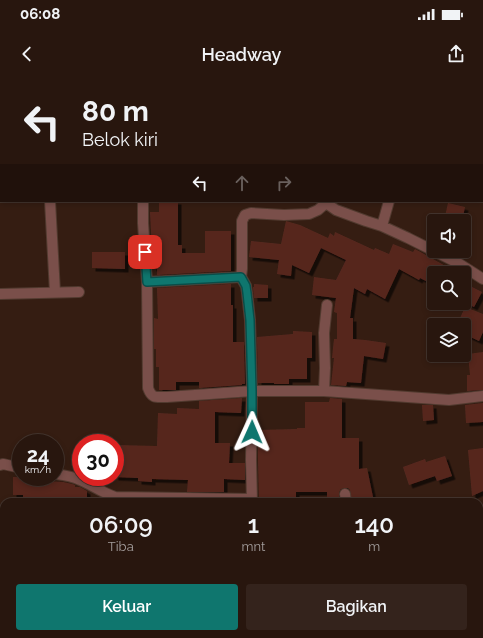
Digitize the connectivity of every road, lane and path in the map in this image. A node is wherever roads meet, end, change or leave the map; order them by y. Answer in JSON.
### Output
{"nodes":[{"id":1,"x":50,"y":202,"type":"edge"},
{"id":2,"x":143,"y":202,"type":"edge"},
{"id":3,"x":325,"y":202,"type":"edge"},
{"id":4,"x":389,"y":202,"type":"edge"},
{"id":5,"x":382,"y":226,"type":"junction"},
{"id":6,"x":241,"y":277,"type":"junction"},
{"id":7,"x":483,"y":279,"type":"edge"},
{"id":8,"x":147,"y":282,"type":"junction"},
{"id":9,"x":54,"y":292,"type":"junction"},
{"id":10,"x":79,"y":292,"type":"dead end"},
{"id":11,"x":0,"y":294,"type":"edge"},
{"id":12,"x":327,"y":305,"type":"dead end"},
{"id":13,"x":252,"y":391,"type":"junction"},
{"id":14,"x":324,"y":391,"type":"junction"},
{"id":15,"x":483,"y":396,"type":"edge"},
{"id":16,"x":0,"y":465,"type":"edge"},
{"id":17,"x":12,"y":466,"type":"edge"},
{"id":18,"x":64,"y":475,"type":"edge"},
{"id":19,"x":149,"y":498,"type":"edge"},
{"id":20,"x":252,"y":498,"type":"edge"}],
"edges":[{"from":1,"to":9,"type":"street"},
{"from":2,"to":8,"type":"street"},
{"from":3,"to":5,"type":"street"},
{"from":3,"to":6,"type":"street"},
{"from":4,"to":5,"type":"street"},
{"from":5,"to":7,"type":"street"},
{"from":6,"to":8,"type":"street"},
{"from":6,"to":13,"type":"street"},
{"from":8,"to":13,"type":"street"},
{"from":9,"to":10,"type":"street"},
{"from":9,"to":11,"type":"street"},
{"from":12,"to":14,"type":"street"},
{"from":13,"to":14,"type":"street"},
{"from":13,"to":20,"type":"street"},
{"from":14,"to":15,"type":"street"},
{"from":16,"to":17,"type":"street"},
{"from":18,"to":19,"type":"street"}]}
